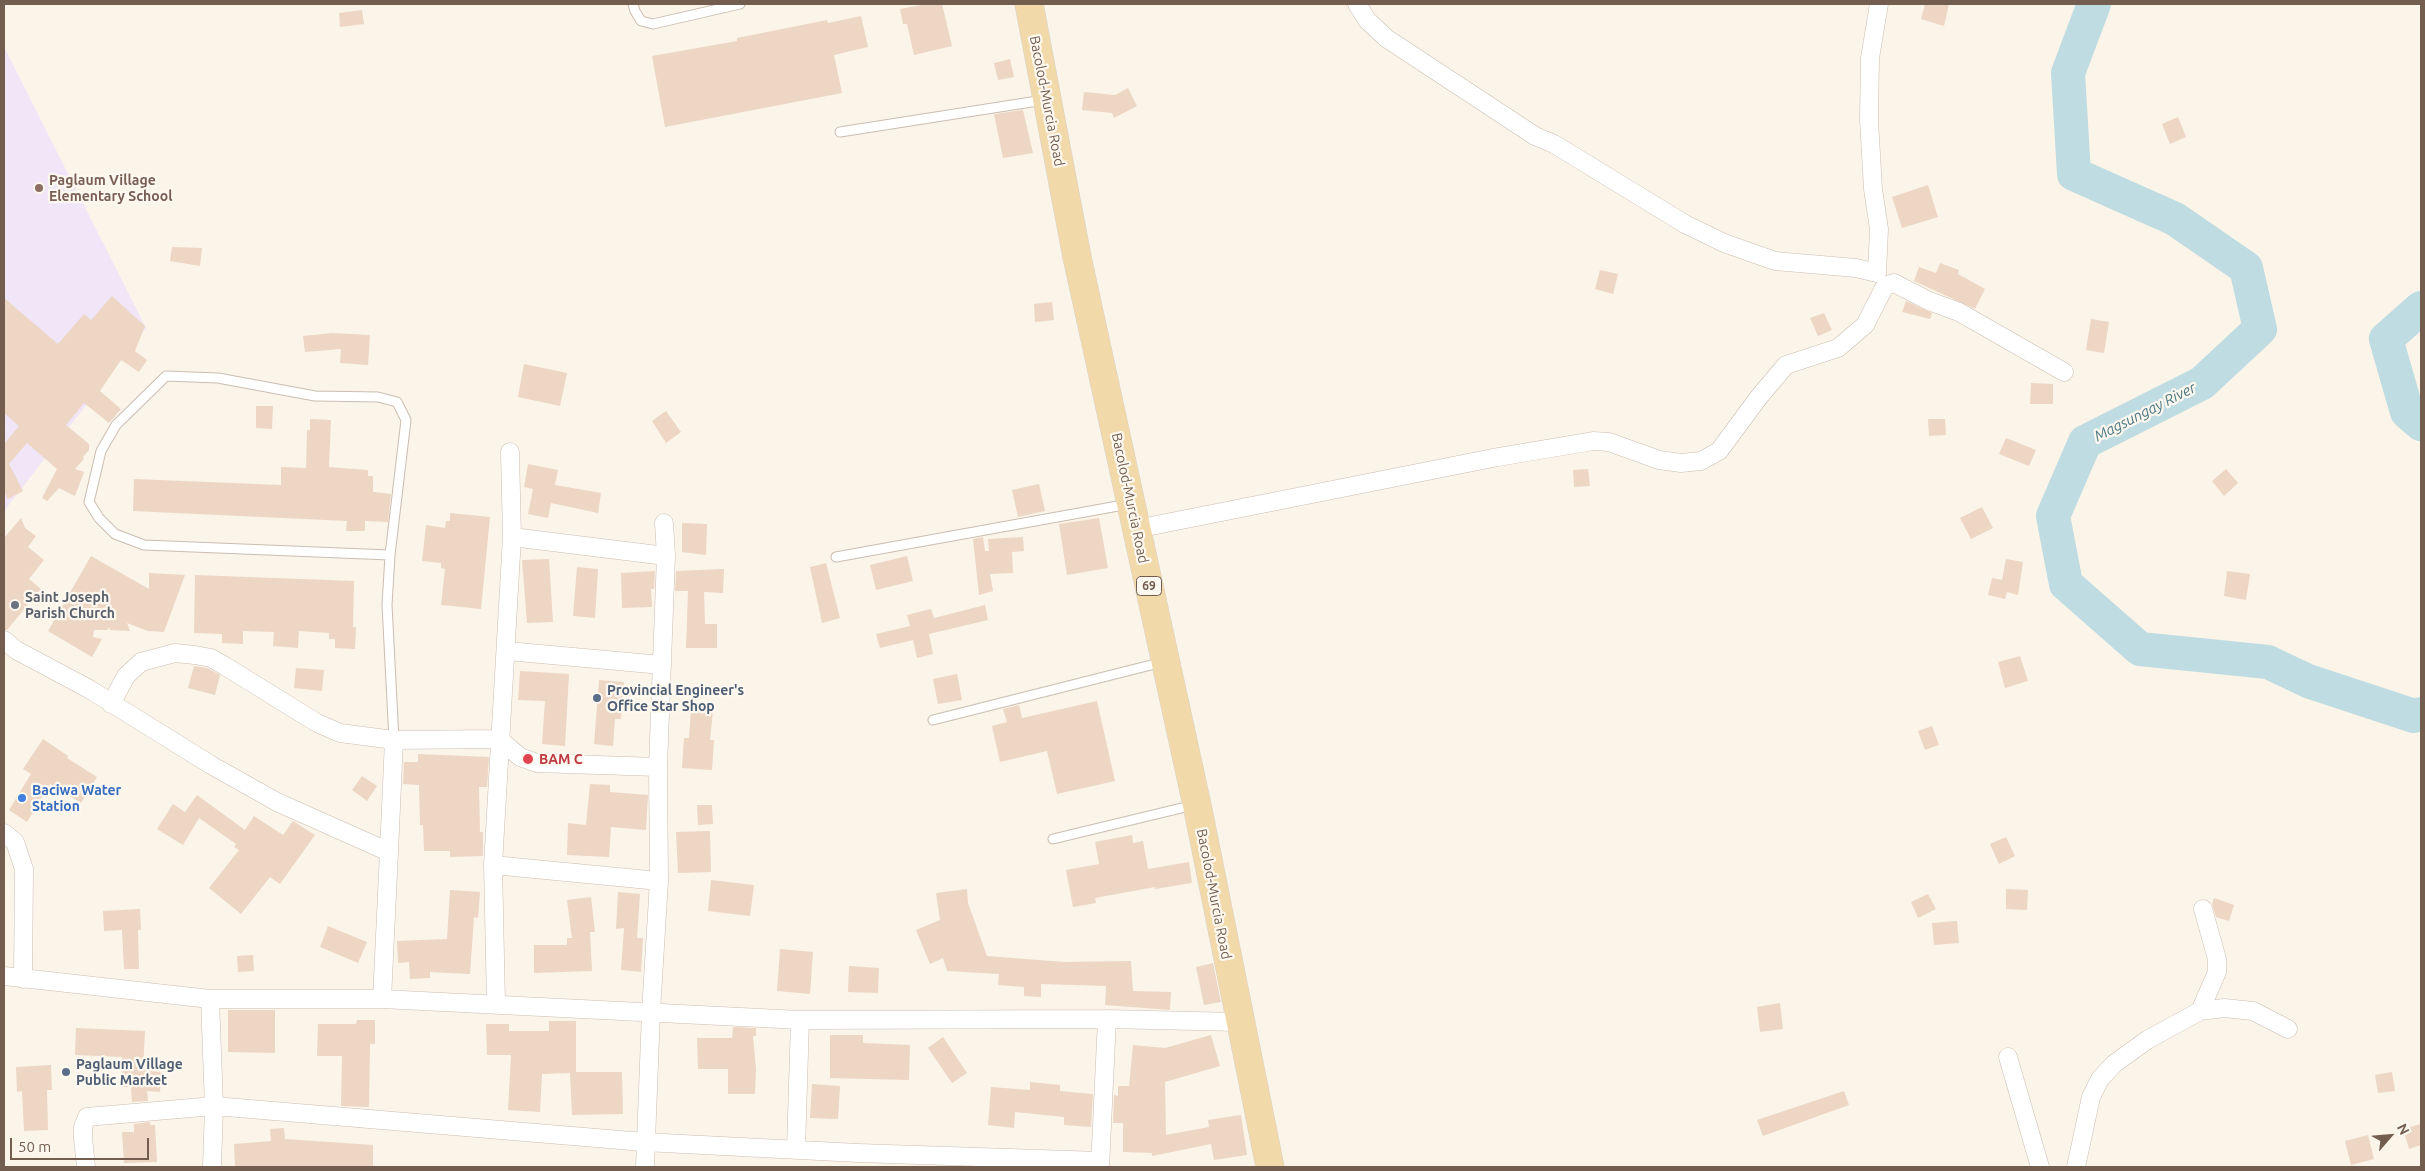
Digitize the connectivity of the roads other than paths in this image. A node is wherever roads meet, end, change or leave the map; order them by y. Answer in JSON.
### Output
{"nodes":[{"id":1,"x":634,"y":4,"type":"edge"},
{"id":2,"x":740,"y":4,"type":"edge"},
{"id":3,"x":1028,"y":4,"type":"edge"},
{"id":4,"x":1357,"y":4,"type":"edge"},
{"id":5,"x":1879,"y":4,"type":"edge"},
{"id":6,"x":1047,"y":100,"type":"junction"},
{"id":7,"x":840,"y":132,"type":"dead end"},
{"id":8,"x":1881,"y":279,"type":"junction"},
{"id":9,"x":2064,"y":372,"type":"dead end"},
{"id":10,"x":510,"y":452,"type":"dead end"},
{"id":11,"x":1134,"y":516,"type":"junction"},
{"id":12,"x":664,"y":523,"type":"dead end"},
{"id":13,"x":512,"y":537,"type":"junction"},
{"id":14,"x":390,"y":554,"type":"junction"},
{"id":15,"x":666,"y":556,"type":"junction"},
{"id":16,"x":836,"y":557,"type":"dead end"},
{"id":17,"x":4,"y":640,"type":"edge"},
{"id":18,"x":507,"y":651,"type":"junction"},
{"id":19,"x":1165,"y":661,"type":"junction"},
{"id":20,"x":662,"y":665,"type":"junction"},
{"id":21,"x":111,"y":704,"type":"junction"},
{"id":22,"x":933,"y":720,"type":"dead end"},
{"id":23,"x":499,"y":739,"type":"junction"},
{"id":24,"x":394,"y":740,"type":"junction"},
{"id":25,"x":658,"y":767,"type":"junction"},
{"id":26,"x":1197,"y":805,"type":"junction"},
{"id":27,"x":4,"y":833,"type":"edge"},
{"id":28,"x":1053,"y":839,"type":"dead end"},
{"id":29,"x":388,"y":852,"type":"junction"},
{"id":30,"x":493,"y":865,"type":"junction"},
{"id":31,"x":659,"y":881,"type":"junction"},
{"id":32,"x":2203,"y":909,"type":"dead end"},
{"id":33,"x":4,"y":976,"type":"edge"},
{"id":34,"x":23,"y":979,"type":"junction"},
{"id":35,"x":210,"y":999,"type":"junction"},
{"id":36,"x":382,"y":999,"type":"junction"},
{"id":37,"x":496,"y":1004,"type":"junction"},
{"id":38,"x":2200,"y":1010,"type":"junction"},
{"id":39,"x":651,"y":1012,"type":"junction"},
{"id":40,"x":1107,"y":1019,"type":"junction"},
{"id":41,"x":800,"y":1020,"type":"junction"},
{"id":42,"x":1240,"y":1022,"type":"junction"},
{"id":43,"x":2288,"y":1029,"type":"dead end"},
{"id":44,"x":2008,"y":1057,"type":"dead end"},
{"id":45,"x":214,"y":1106,"type":"junction"},
{"id":46,"x":644,"y":1142,"type":"junction"},
{"id":47,"x":796,"y":1149,"type":"junction"},
{"id":48,"x":1100,"y":1164,"type":"edge"},
{"id":49,"x":86,"y":1167,"type":"edge"},
{"id":50,"x":212,"y":1167,"type":"edge"},
{"id":51,"x":645,"y":1167,"type":"edge"},
{"id":52,"x":1270,"y":1167,"type":"edge"},
{"id":53,"x":2040,"y":1167,"type":"edge"},
{"id":54,"x":2076,"y":1167,"type":"edge"}],
"edges":[{"from":1,"to":2,"type":"lane"},
{"from":3,"to":6,"type":"main road","name":"Bacolod-Murcia Road","number":"69"},
{"from":4,"to":8,"type":"street"},
{"from":5,"to":8,"type":"street"},
{"from":6,"to":7,"type":"lane"},
{"from":6,"to":11,"type":"main road","name":"Bacolod-Murcia Road","number":"69"},
{"from":8,"to":9,"type":"street"},
{"from":8,"to":11,"type":"street"},
{"from":10,"to":13,"type":"street"},
{"from":11,"to":16,"type":"lane"},
{"from":11,"to":19,"type":"main road","name":"Bacolod-Murcia Road","number":"69"},
{"from":12,"to":15,"type":"street"},
{"from":13,"to":15,"type":"street"},
{"from":13,"to":18,"type":"street"},
{"from":14,"to":14,"type":"lane"},
{"from":14,"to":24,"type":"lane"},
{"from":15,"to":20,"type":"street"},
{"from":17,"to":21,"type":"street"},
{"from":18,"to":20,"type":"street"},
{"from":18,"to":23,"type":"street"},
{"from":19,"to":22,"type":"lane"},
{"from":19,"to":26,"type":"main road","name":"Bacolod-Murcia Road","number":"69"},
{"from":20,"to":25,"type":"street"},
{"from":21,"to":24,"type":"street"},
{"from":21,"to":29,"type":"street"},
{"from":23,"to":24,"type":"street"},
{"from":23,"to":25,"type":"street"},
{"from":23,"to":30,"type":"street"},
{"from":24,"to":29,"type":"street"},
{"from":25,"to":31,"type":"street"},
{"from":26,"to":28,"type":"lane"},
{"from":26,"to":42,"type":"main road","name":"Bacolod-Murcia Road","number":"69"},
{"from":27,"to":34,"type":"street"},
{"from":29,"to":36,"type":"street"},
{"from":30,"to":31,"type":"street"},
{"from":30,"to":37,"type":"street"},
{"from":31,"to":39,"type":"street"},
{"from":32,"to":38,"type":"street"},
{"from":33,"to":34,"type":"street"},
{"from":34,"to":35,"type":"street"},
{"from":35,"to":36,"type":"street"},
{"from":35,"to":45,"type":"street"},
{"from":36,"to":37,"type":"street"},
{"from":37,"to":39,"type":"street"},
{"from":38,"to":43,"type":"street"},
{"from":38,"to":54,"type":"street"},
{"from":39,"to":41,"type":"street"},
{"from":39,"to":46,"type":"street"},
{"from":40,"to":41,"type":"street"},
{"from":40,"to":42,"type":"street"},
{"from":40,"to":48,"type":"street"},
{"from":41,"to":47,"type":"street"},
{"from":42,"to":52,"type":"main road","name":"Bacolod-Murcia Road","number":"69"},
{"from":44,"to":53,"type":"street"},
{"from":45,"to":46,"type":"street"},
{"from":45,"to":49,"type":"street"},
{"from":45,"to":50,"type":"street"},
{"from":46,"to":47,"type":"street"},
{"from":46,"to":51,"type":"street"},
{"from":47,"to":48,"type":"street"}]}
